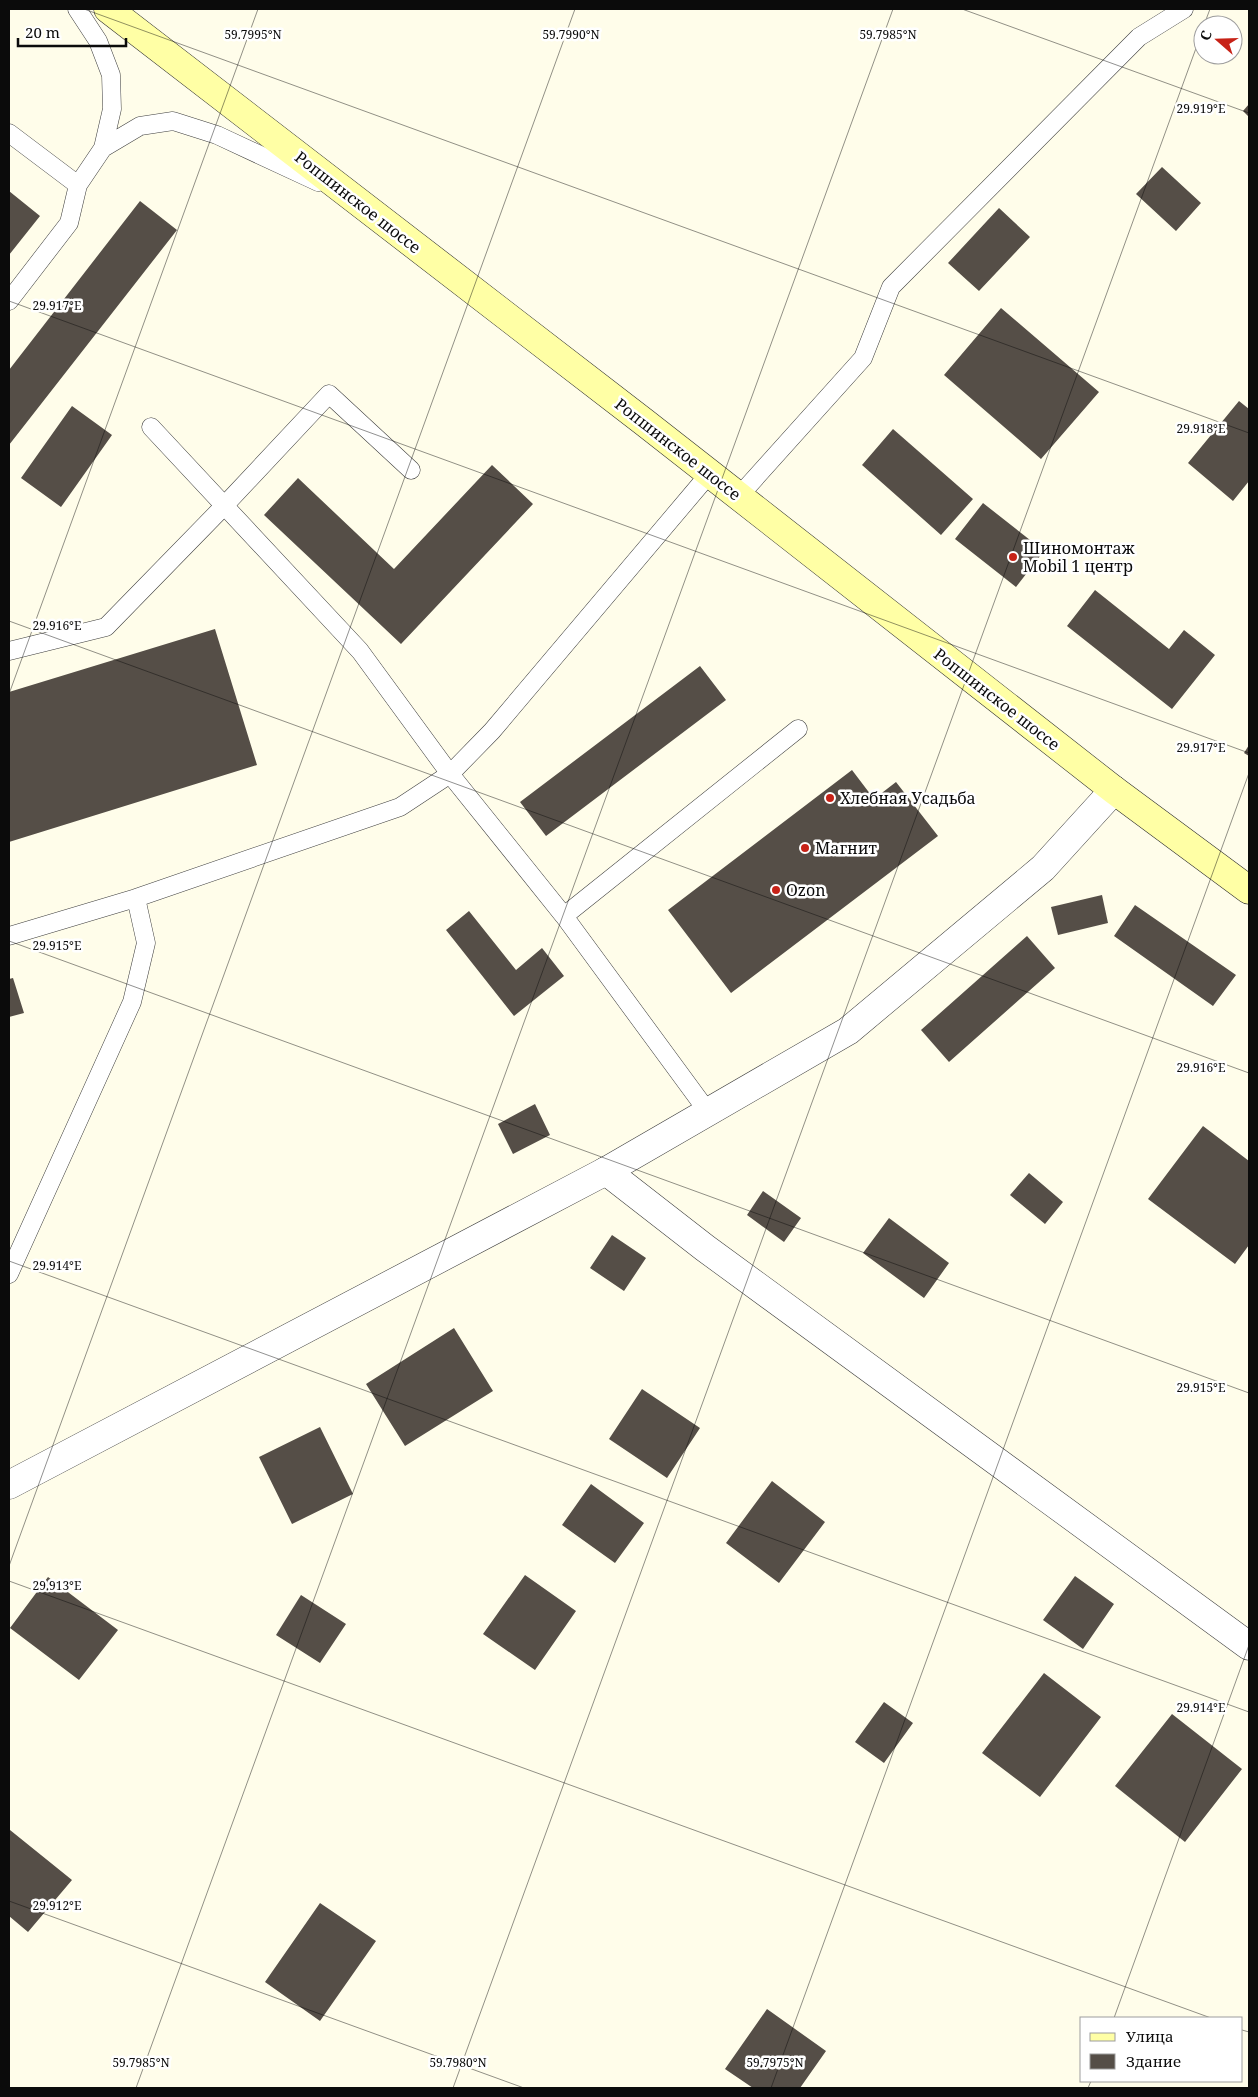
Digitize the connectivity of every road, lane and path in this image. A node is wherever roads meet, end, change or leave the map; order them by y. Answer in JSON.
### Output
{"nodes":[{"id":1,"x":77,"y":9,"type":"edge"},
{"id":2,"x":108,"y":9,"type":"edge"},
{"id":3,"x":1184,"y":9,"type":"edge"},
{"id":4,"x":9,"y":133,"type":"edge"},
{"id":5,"x":103,"y":148,"type":"junction"},
{"id":6,"x":78,"y":185,"type":"junction"},
{"id":7,"x":352,"y":198,"type":"junction"},
{"id":8,"x":9,"y":300,"type":"edge"},
{"id":9,"x":151,"y":428,"type":"dead end"},
{"id":10,"x":411,"y":470,"type":"dead end"},
{"id":11,"x":710,"y":473,"type":"junction"},
{"id":12,"x":739,"y":496,"type":"junction"},
{"id":13,"x":224,"y":506,"type":"junction"},
{"id":14,"x":9,"y":651,"type":"edge"},
{"id":15,"x":798,"y":729,"type":"dead end"},
{"id":16,"x":450,"y":774,"type":"junction"},
{"id":17,"x":1114,"y":790,"type":"junction"},
{"id":18,"x":1249,"y":890,"type":"edge"},
{"id":19,"x":136,"y":898,"type":"junction"},
{"id":20,"x":564,"y":916,"type":"junction"},
{"id":21,"x":9,"y":936,"type":"edge"},
{"id":22,"x":708,"y":1112,"type":"junction"},
{"id":23,"x":606,"y":1171,"type":"junction"},
{"id":24,"x":9,"y":1274,"type":"edge"},
{"id":25,"x":9,"y":1485,"type":"edge"},
{"id":26,"x":1249,"y":1646,"type":"edge"}],
"edges":[{"from":1,"to":5,"type":"lane"},
{"from":2,"to":7,"type":"main road","name":"Ропшинское шоссе"},
{"from":3,"to":12,"type":"lane"},
{"from":4,"to":6,"type":"lane"},
{"from":5,"to":6,"type":"lane"},
{"from":5,"to":7,"type":"lane"},
{"from":6,"to":8,"type":"lane"},
{"from":7,"to":11,"type":"main road","name":"Ропшинское шоссе"},
{"from":9,"to":13,"type":"lane"},
{"from":10,"to":13,"type":"lane"},
{"from":11,"to":12,"type":"main road","name":"Ропшинское шоссе"},
{"from":11,"to":16,"type":"lane"},
{"from":12,"to":17,"type":"main road","name":"Ропшинское шоссе"},
{"from":13,"to":14,"type":"lane"},
{"from":13,"to":16,"type":"lane"},
{"from":15,"to":20,"type":"lane"},
{"from":16,"to":19,"type":"lane"},
{"from":16,"to":20,"type":"lane"},
{"from":17,"to":18,"type":"main road","name":"Ропшинское шоссе"},
{"from":17,"to":22,"type":"street"},
{"from":19,"to":21,"type":"lane"},
{"from":19,"to":24,"type":"lane"},
{"from":20,"to":22,"type":"lane"},
{"from":22,"to":23,"type":"street"},
{"from":23,"to":25,"type":"street"},
{"from":23,"to":26,"type":"street"}]}
